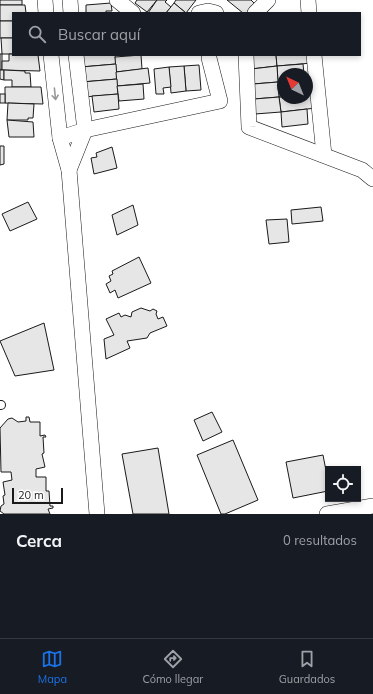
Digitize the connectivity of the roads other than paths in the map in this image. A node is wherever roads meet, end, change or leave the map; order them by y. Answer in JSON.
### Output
{"nodes":[{"id":1,"x":45,"y":0,"type":"edge"},
{"id":2,"x":70,"y":0,"type":"edge"},
{"id":3,"x":117,"y":0,"type":"edge"},
{"id":4,"x":209,"y":0,"type":"edge"},
{"id":5,"x":268,"y":0,"type":"edge"},
{"id":6,"x":308,"y":0,"type":"edge"},
{"id":7,"x":46,"y":12,"type":"edge"},
{"id":8,"x":71,"y":12,"type":"edge"},
{"id":9,"x":132,"y":12,"type":"edge"},
{"id":10,"x":215,"y":12,"type":"edge"},
{"id":11,"x":256,"y":12,"type":"edge"},
{"id":12,"x":309,"y":12,"type":"edge"},
{"id":13,"x":51,"y":56,"type":"edge"},
{"id":14,"x":76,"y":56,"type":"edge"},
{"id":15,"x":208,"y":56,"type":"edge"},
{"id":16,"x":246,"y":56,"type":"edge"},
{"id":17,"x":314,"y":56,"type":"edge"},
{"id":18,"x":85,"y":130,"type":"junction"},
{"id":19,"x":60,"y":138,"type":"junction"},
{"id":20,"x":324,"y":155,"type":"junction"},
{"id":21,"x":69,"y":170,"type":"junction"},
{"id":22,"x":373,"y":179,"type":"edge"},
{"id":23,"x":367,"y":509,"type":"edge"},
{"id":24,"x":97,"y":514,"type":"edge"},
{"id":25,"x":327,"y":514,"type":"edge"}],
"edges":[{"from":1,"to":7,"type":"street"},
{"from":2,"to":8,"type":"street"},
{"from":3,"to":9,"type":"street"},
{"from":4,"to":10,"type":"street"},
{"from":5,"to":11,"type":"street"},
{"from":6,"to":12,"type":"street"},
{"from":13,"to":19,"type":"street","one_way":true},
{"from":14,"to":18,"type":"street"},
{"from":15,"to":18,"type":"street"},
{"from":16,"to":20,"type":"street"},
{"from":17,"to":20,"type":"street"},
{"from":18,"to":19,"type":"street"},
{"from":18,"to":21,"type":"street"},
{"from":19,"to":21,"type":"street"},
{"from":20,"to":22,"type":"street"},
{"from":21,"to":24,"type":"street"},
{"from":23,"to":25,"type":"street"}]}
